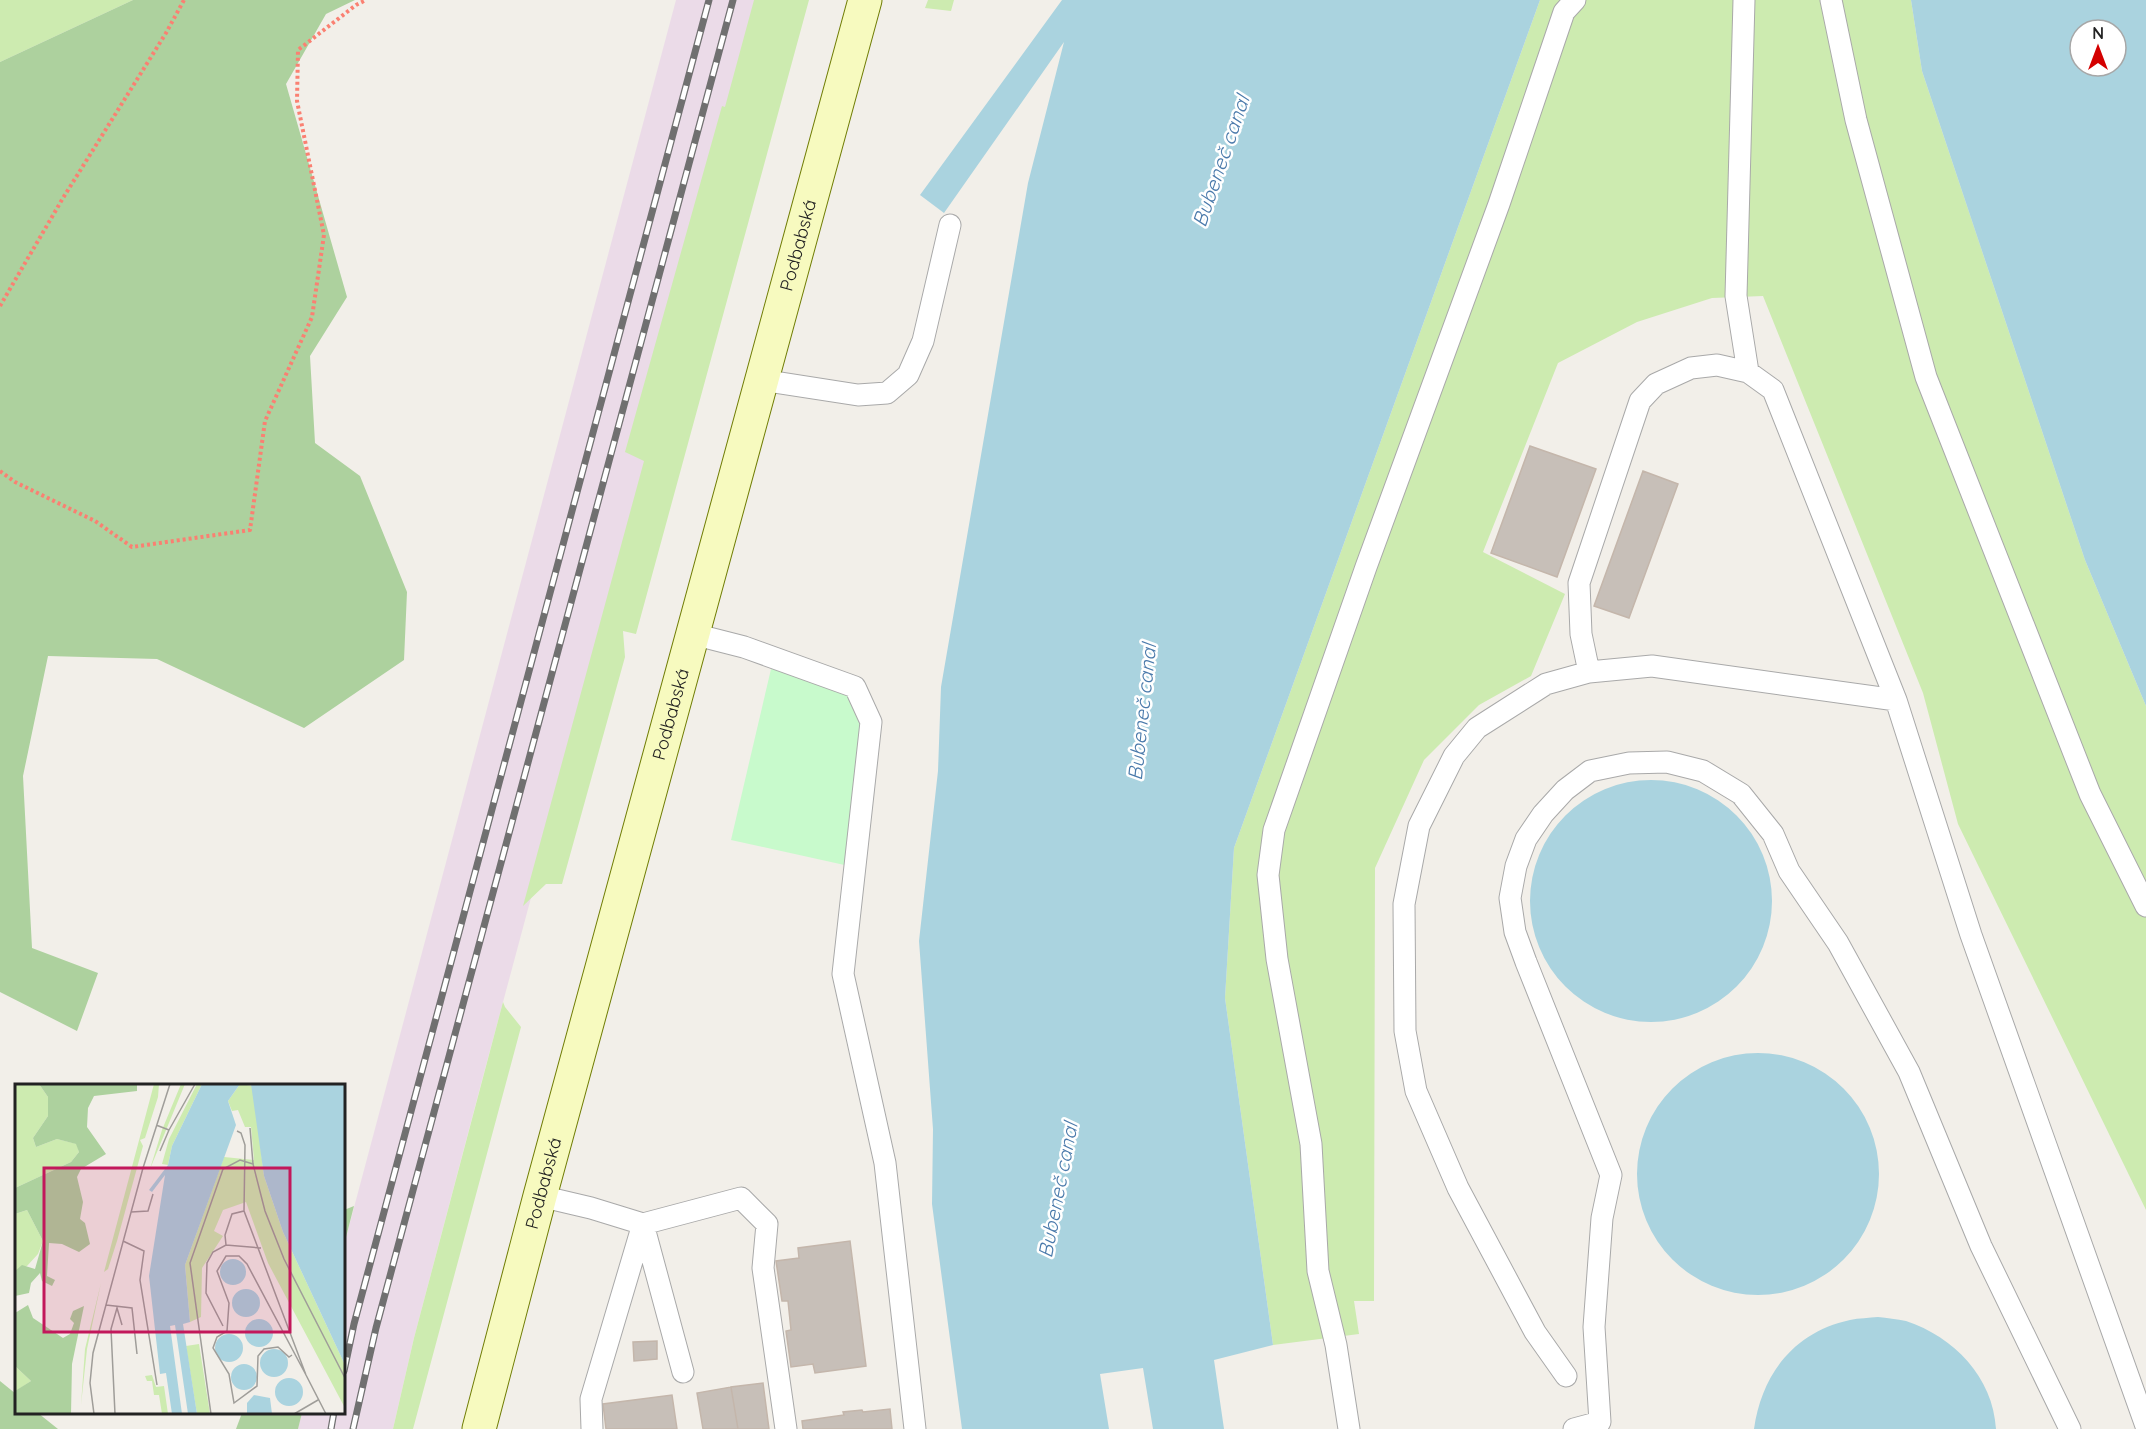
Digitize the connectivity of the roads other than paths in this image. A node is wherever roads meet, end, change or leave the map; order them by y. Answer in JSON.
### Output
{"nodes":[{"id":1,"x":865,"y":0,"type":"edge"},
{"id":2,"x":1575,"y":0,"type":"edge"},
{"id":3,"x":1744,"y":0,"type":"edge"},
{"id":4,"x":1832,"y":0,"type":"edge"},
{"id":5,"x":950,"y":225,"type":"dead end"},
{"id":6,"x":1748,"y":372,"type":"junction"},
{"id":7,"x":762,"y":380,"type":"junction"},
{"id":8,"x":693,"y":634,"type":"junction"},
{"id":9,"x":1589,"y":672,"type":"junction"},
{"id":10,"x":1896,"y":700,"type":"junction"},
{"id":11,"x":2146,"y":906,"type":"edge"},
{"id":12,"x":540,"y":1196,"type":"junction"},
{"id":13,"x":643,"y":1224,"type":"junction"},
{"id":14,"x":683,"y":1371,"type":"dead end"},
{"id":15,"x":1566,"y":1376,"type":"dead end"},
{"id":16,"x":2146,"y":1426,"type":"edge"},
{"id":17,"x":479,"y":1429,"type":"edge"},
{"id":18,"x":592,"y":1429,"type":"edge"},
{"id":19,"x":786,"y":1429,"type":"edge"},
{"id":20,"x":915,"y":1429,"type":"edge"},
{"id":21,"x":1349,"y":1429,"type":"edge"},
{"id":22,"x":1574,"y":1429,"type":"edge"},
{"id":23,"x":2070,"y":1429,"type":"edge"}],
"edges":[{"from":1,"to":7,"type":"main road","name":"Podbabská"},
{"from":2,"to":21,"type":"lane"},
{"from":3,"to":6,"type":"lane"},
{"from":4,"to":11,"type":"lane"},
{"from":5,"to":7,"type":"lane"},
{"from":6,"to":9,"type":"lane"},
{"from":6,"to":10,"type":"lane"},
{"from":7,"to":8,"type":"main road","name":"Podbabská"},
{"from":8,"to":12,"type":"main road","name":"Podbabská"},
{"from":8,"to":20,"type":"lane"},
{"from":9,"to":10,"type":"lane"},
{"from":9,"to":15,"type":"lane"},
{"from":10,"to":16,"type":"lane"},
{"from":12,"to":13,"type":"lane"},
{"from":12,"to":17,"type":"main road","name":"Podbabská"},
{"from":13,"to":14,"type":"lane"},
{"from":13,"to":18,"type":"lane"},
{"from":13,"to":19,"type":"lane"},
{"from":22,"to":23,"type":"lane"}]}
